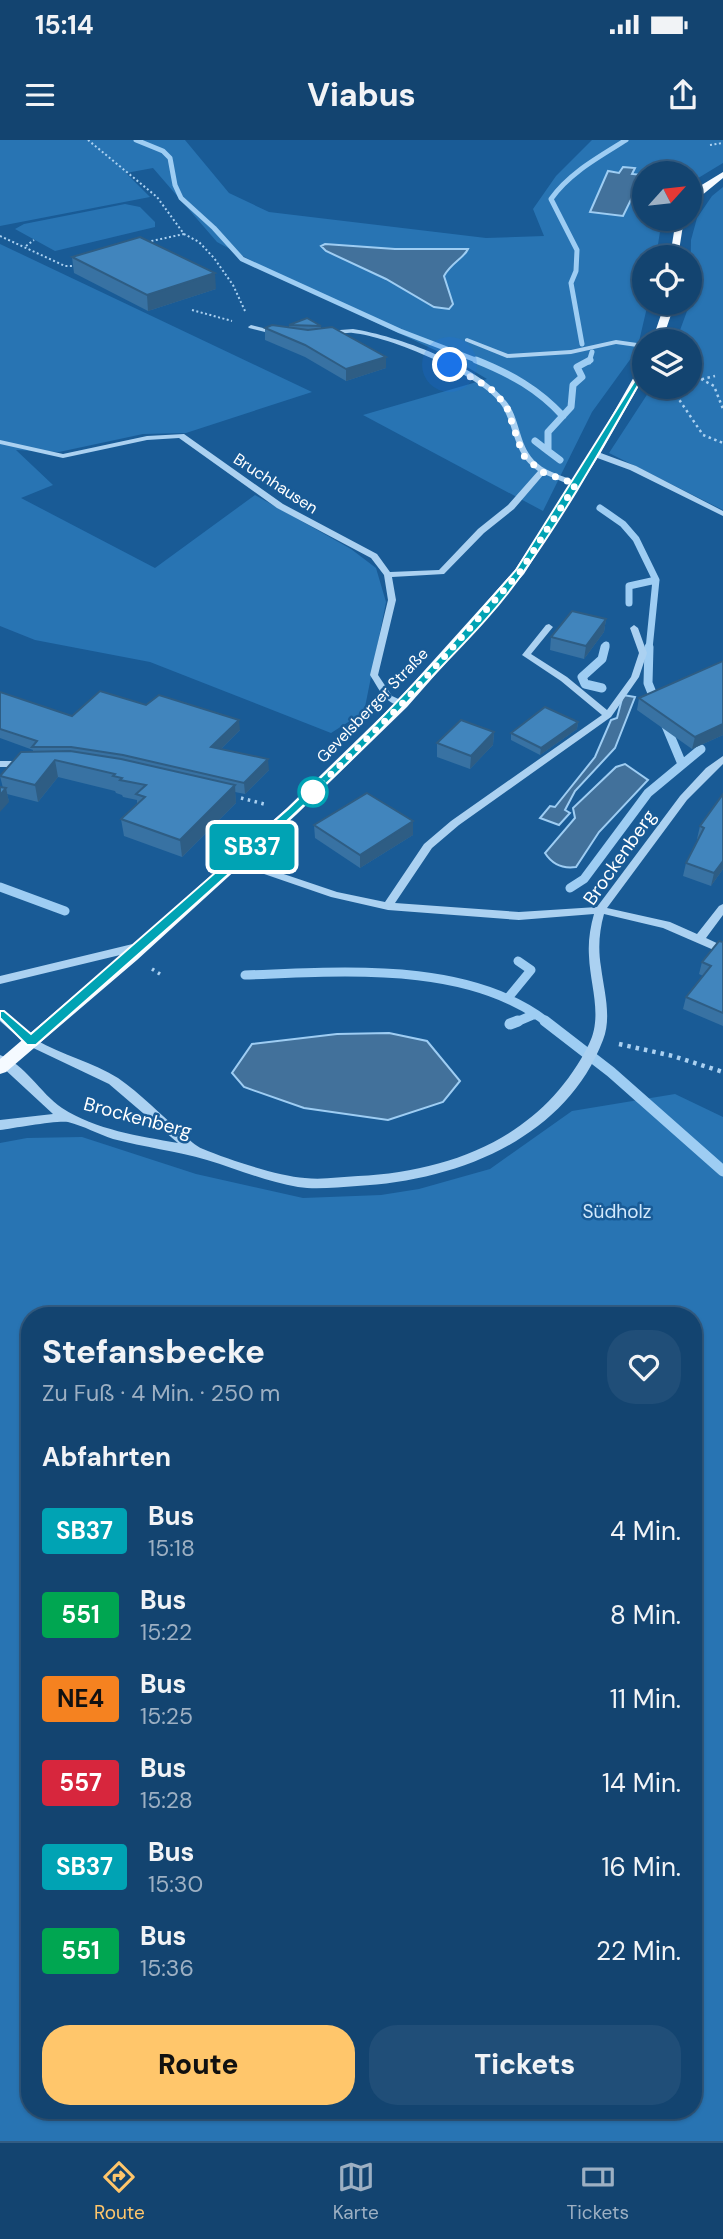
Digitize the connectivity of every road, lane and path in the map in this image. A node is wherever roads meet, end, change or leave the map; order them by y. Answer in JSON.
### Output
{"nodes":[{"id":1,"x":88,"y":140,"type":"edge"},
{"id":2,"x":723,"y":143,"type":"edge"},
{"id":3,"x":710,"y":145,"type":"dead end"},
{"id":4,"x":723,"y":174,"type":"edge"},
{"id":5,"x":702,"y":189,"type":"edge"},
{"id":6,"x":184,"y":234,"type":"junction"},
{"id":7,"x":0,"y":236,"type":"edge"},
{"id":8,"x":34,"y":240,"type":"dead end"},
{"id":9,"x":148,"y":242,"type":"edge"},
{"id":10,"x":26,"y":247,"type":"junction"},
{"id":11,"x":83,"y":265,"type":"edge"},
{"id":12,"x":192,"y":310,"type":"dead end"},
{"id":13,"x":251,"y":327,"type":"junction"},
{"id":14,"x":289,"y":336,"type":"edge"},
{"id":15,"x":322,"y":337,"type":"edge"},
{"id":16,"x":467,"y":340,"type":"dead end"},
{"id":17,"x":632,"y":344,"type":"edge"},
{"id":18,"x":715,"y":376,"type":"dead end"},
{"id":19,"x":702,"y":379,"type":"edge"},
{"id":20,"x":702,"y":380,"type":"edge"},
{"id":21,"x":632,"y":389,"type":"edge"},
{"id":22,"x":677,"y":399,"type":"edge"},
{"id":23,"x":723,"y":409,"type":"edge"},
{"id":24,"x":0,"y":442,"type":"edge"},
{"id":25,"x":723,"y":443,"type":"edge"},
{"id":26,"x":595,"y":454,"type":"junction"},
{"id":27,"x":542,"y":472,"type":"junction"},
{"id":28,"x":576,"y":484,"type":"junction"},
{"id":29,"x":723,"y":514,"type":"edge"},
{"id":30,"x":388,"y":575,"type":"junction"},
{"id":31,"x":549,"y":627,"type":"dead end"},
{"id":32,"x":634,"y":628,"type":"dead end"},
{"id":33,"x":402,"y":704,"type":"junction"},
{"id":34,"x":608,"y":715,"type":"junction"},
{"id":35,"x":723,"y":759,"type":"edge"},
{"id":36,"x":0,"y":764,"type":"edge"},
{"id":37,"x":36,"y":764,"type":"edge"},
{"id":38,"x":236,"y":862,"type":"junction"},
{"id":39,"x":388,"y":906,"type":"junction"},
{"id":40,"x":723,"y":908,"type":"edge"},
{"id":41,"x":600,"y":910,"type":"junction"},
{"id":42,"x":699,"y":939,"type":"junction"},
{"id":43,"x":142,"y":946,"type":"junction"},
{"id":44,"x":723,"y":950,"type":"edge"},
{"id":45,"x":0,"y":980,"type":"edge"},
{"id":46,"x":0,"y":1015,"type":"edge"},
{"id":47,"x":598,"y":1039,"type":"junction"},
{"id":48,"x":31,"y":1042,"type":"junction"},
{"id":49,"x":2,"y":1063,"type":"edge"},
{"id":50,"x":723,"y":1072,"type":"edge"},
{"id":51,"x":67,"y":1117,"type":"junction"},
{"id":52,"x":0,"y":1125,"type":"edge"},
{"id":53,"x":198,"y":1153,"type":"junction"}],
"edges":[{"from":1,"to":6,"type":"path"},
{"from":2,"to":3,"type":"path"},
{"from":4,"to":5,"type":"main road"},
{"from":6,"to":9,"type":"path"},
{"from":6,"to":13,"type":"path"},
{"from":7,"to":10,"type":"path"},
{"from":8,"to":10,"type":"path"},
{"from":10,"to":11,"type":"path"},
{"from":12,"to":13,"type":"path"},
{"from":13,"to":14,"type":"street"},
{"from":15,"to":27,"type":"street"},
{"from":16,"to":17,"type":"street"},
{"from":18,"to":19,"type":"path"},
{"from":20,"to":23,"type":"path"},
{"from":21,"to":26,"type":"main road","name":"Gevelsberger Straße"},
{"from":22,"to":25,"type":"path"},
{"from":24,"to":30,"type":"street","name":"Bruchhausen"},
{"from":26,"to":28,"type":"main road","name":"Gevelsberger Straße"},
{"from":26,"to":29,"type":"street"},
{"from":27,"to":28,"type":"street"},
{"from":27,"to":30,"type":"street"},
{"from":28,"to":33,"type":"main road","name":"Gevelsberger Straße"},
{"from":30,"to":33,"type":"street"},
{"from":31,"to":34,"type":"street"},
{"from":32,"to":34,"type":"street"},
{"from":33,"to":38,"type":"main road","name":"Gevelsberger Straße"},
{"from":34,"to":39,"type":"street"},
{"from":35,"to":41,"type":"street","name":"Brockenberg"},
{"from":36,"to":37,"type":"street"},
{"from":38,"to":39,"type":"street"},
{"from":38,"to":43,"type":"main road","name":"Gevelsberger Straße"},
{"from":39,"to":41,"type":"street"},
{"from":40,"to":42,"type":"street"},
{"from":41,"to":42,"type":"street"},
{"from":41,"to":47,"type":"street","name":"Brockenberg"},
{"from":42,"to":44,"type":"street"},
{"from":43,"to":45,"type":"street"},
{"from":43,"to":48,"type":"main road","name":"Gevelsberger Straße"},
{"from":46,"to":48,"type":"street","name":"Brockenberg"},
{"from":47,"to":50,"type":"path"},
{"from":47,"to":53,"type":"street","name":"Brockenberg"},
{"from":48,"to":49,"type":"main road","name":"Gevelsberger Straße"},
{"from":48,"to":53,"type":"street","name":"Brockenberg"},
{"from":49,"to":51,"type":"street","name":"Brockenberg"},
{"from":51,"to":52,"type":"street","name":"Brockenberg"},
{"from":51,"to":53,"type":"street","name":"Brockenberg"}]}
